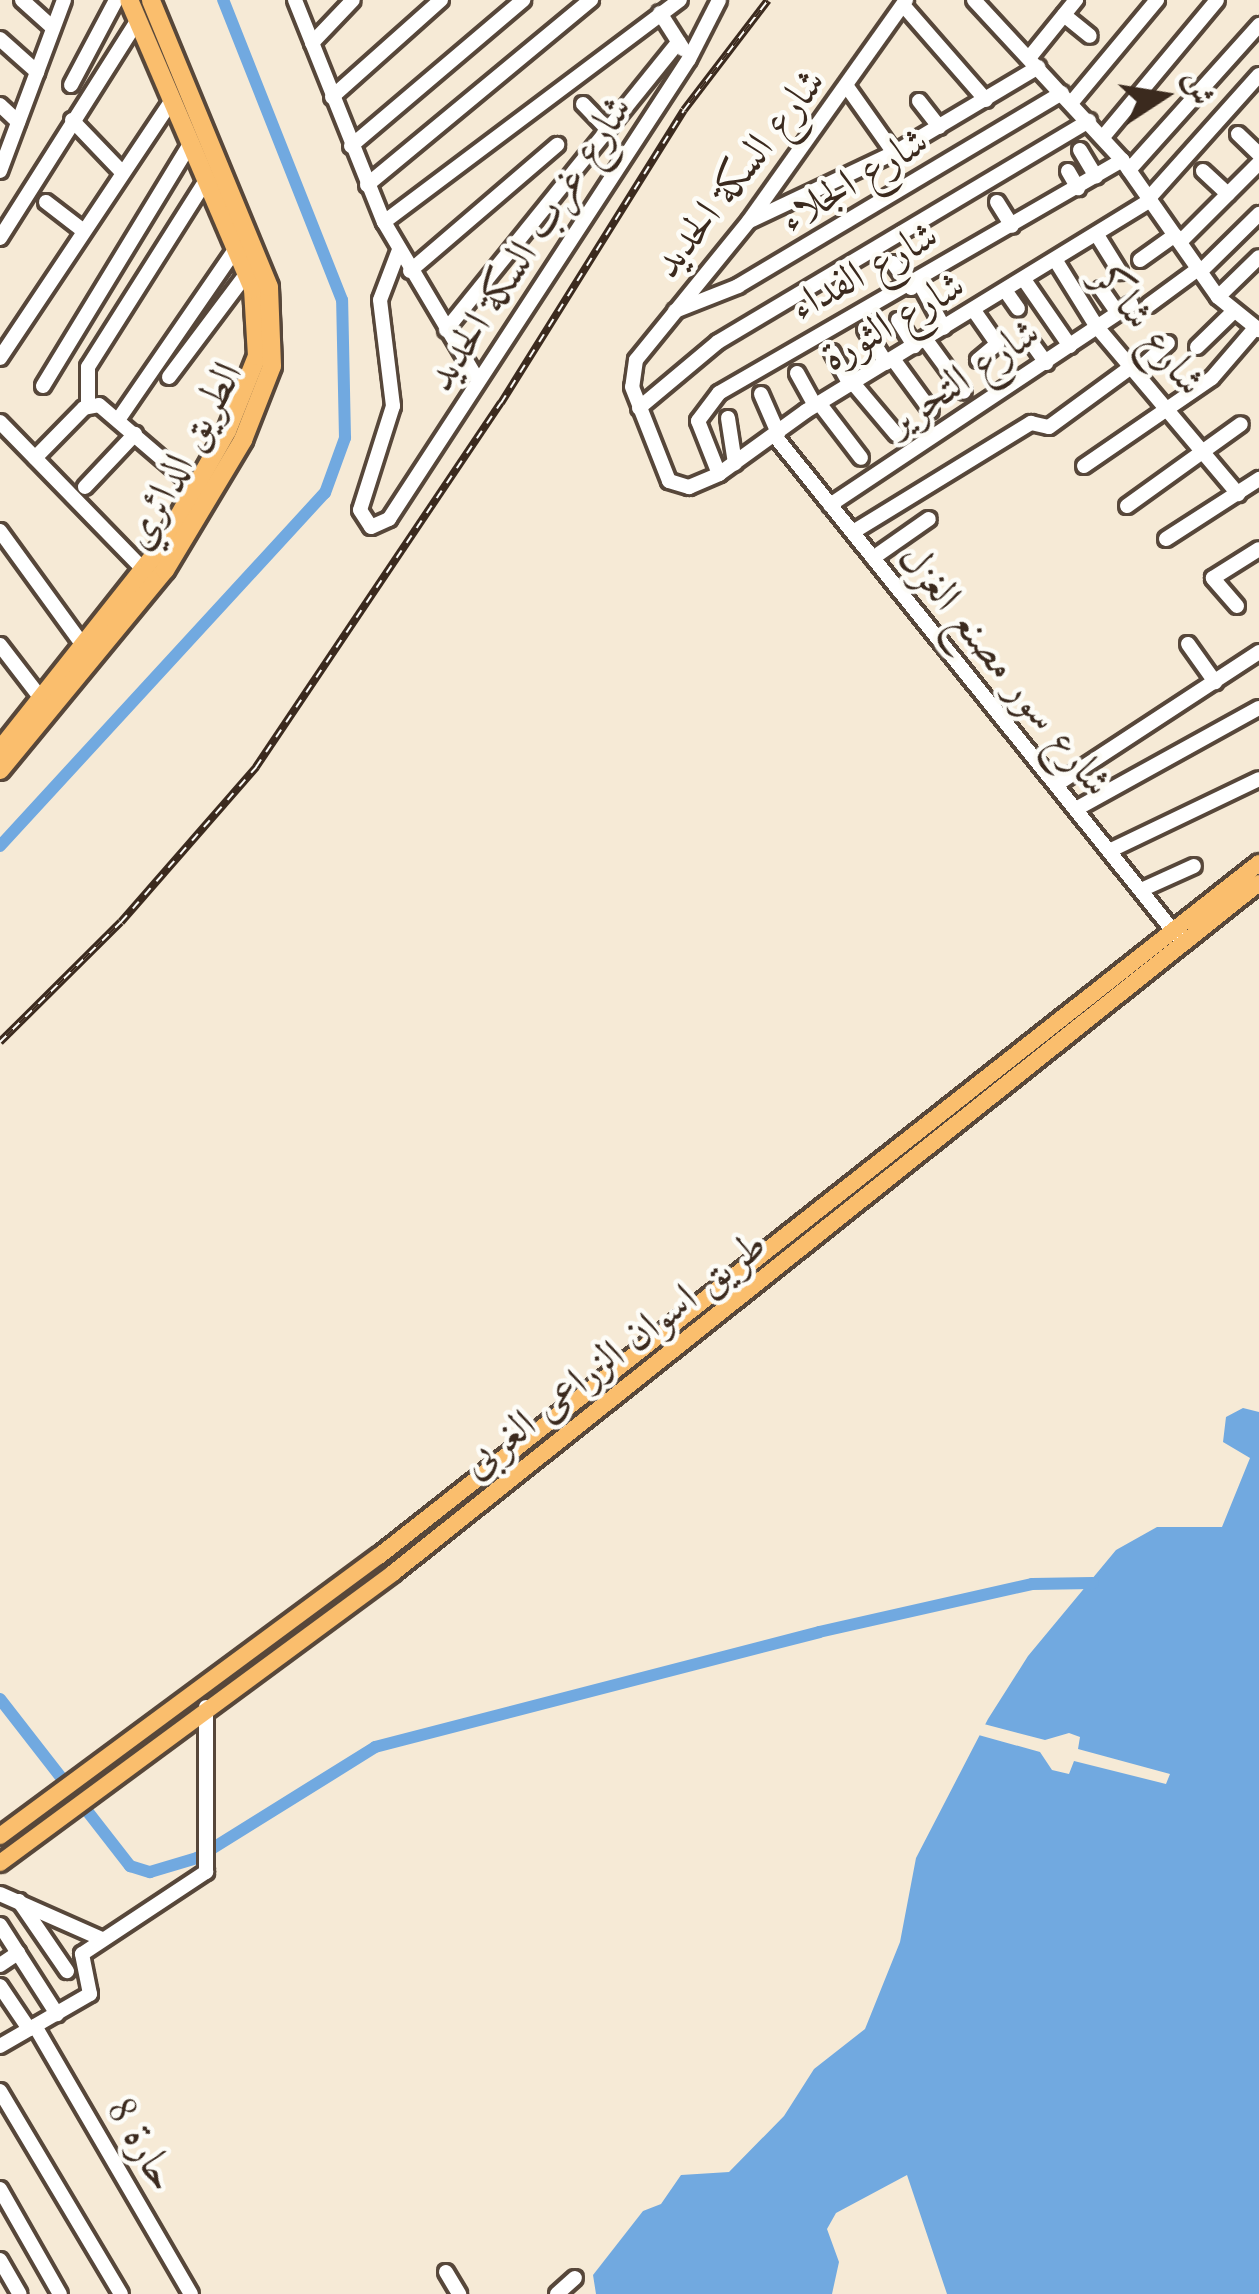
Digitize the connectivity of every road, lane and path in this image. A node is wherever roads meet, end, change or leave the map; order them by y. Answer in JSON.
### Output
{"nodes":[{"id":1,"x":22,"y":0,"type":"edge"},
{"id":2,"x":64,"y":0,"type":"edge"},
{"id":3,"x":116,"y":0,"type":"edge"},
{"id":4,"x":129,"y":0,"type":"edge"},
{"id":5,"x":152,"y":0,"type":"edge"},
{"id":6,"x":295,"y":0,"type":"edge"},
{"id":7,"x":353,"y":0,"type":"edge"},
{"id":8,"x":441,"y":0,"type":"edge"},
{"id":9,"x":523,"y":0,"type":"edge"},
{"id":10,"x":591,"y":0,"type":"edge"},
{"id":11,"x":680,"y":0,"type":"edge"},
{"id":12,"x":719,"y":0,"type":"edge"},
{"id":13,"x":974,"y":0,"type":"edge"},
{"id":14,"x":1076,"y":0,"type":"edge"},
{"id":15,"x":1157,"y":0,"type":"edge"},
{"id":16,"x":1217,"y":0,"type":"edge"},
{"id":17,"x":904,"y":3,"type":"edge"},
{"id":18,"x":660,"y":14,"type":"junction"},
{"id":19,"x":1064,"y":15,"type":"junction"},
{"id":20,"x":137,"y":21,"type":"junction"},
{"id":21,"x":1259,"y":25,"type":"edge"},
{"id":22,"x":53,"y":28,"type":"junction"},
{"id":23,"x":1090,"y":36,"type":"dead end"},
{"id":24,"x":0,"y":39,"type":"edge"},
{"id":25,"x":678,"y":42,"type":"junction"},
{"id":26,"x":312,"y":44,"type":"junction"},
{"id":27,"x":165,"y":58,"type":"junction"},
{"id":28,"x":689,"y":58,"type":"junction"},
{"id":29,"x":1034,"y":62,"type":"junction"},
{"id":30,"x":37,"y":72,"type":"junction"},
{"id":31,"x":1259,"y":75,"type":"edge"},
{"id":32,"x":71,"y":85,"type":"dead end"},
{"id":33,"x":848,"y":88,"type":"junction"},
{"id":34,"x":332,"y":97,"type":"junction"},
{"id":35,"x":1067,"y":97,"type":"junction"},
{"id":36,"x":172,"y":100,"type":"junction"},
{"id":37,"x":986,"y":100,"type":"junction"},
{"id":38,"x":919,"y":101,"type":"dead end"},
{"id":39,"x":583,"y":104,"type":"dead end"},
{"id":40,"x":0,"y":105,"type":"edge"},
{"id":41,"x":72,"y":120,"type":"junction"},
{"id":42,"x":1089,"y":121,"type":"junction"},
{"id":43,"x":18,"y":122,"type":"junction"},
{"id":44,"x":939,"y":127,"type":"junction"},
{"id":45,"x":606,"y":128,"type":"junction"},
{"id":46,"x":1238,"y":134,"type":"dead end"},
{"id":47,"x":1103,"y":137,"type":"junction"},
{"id":48,"x":191,"y":143,"type":"junction"},
{"id":49,"x":557,"y":145,"type":"dead end"},
{"id":50,"x":351,"y":146,"type":"junction"},
{"id":51,"x":1080,"y":150,"type":"dead end"},
{"id":52,"x":894,"y":153,"type":"junction"},
{"id":53,"x":1259,"y":158,"type":"edge"},
{"id":54,"x":1125,"y":165,"type":"junction"},
{"id":55,"x":120,"y":170,"type":"junction"},
{"id":56,"x":1203,"y":170,"type":"dead end"},
{"id":57,"x":0,"y":171,"type":"edge"},
{"id":58,"x":1068,"y":171,"type":"dead end"},
{"id":59,"x":1096,"y":177,"type":"junction"},
{"id":60,"x":207,"y":179,"type":"junction"},
{"id":61,"x":367,"y":185,"type":"junction"},
{"id":62,"x":1078,"y":188,"type":"junction"},
{"id":63,"x":1228,"y":194,"type":"junction"},
{"id":64,"x":1149,"y":199,"type":"junction"},
{"id":65,"x":46,"y":202,"type":"dead end"},
{"id":66,"x":997,"y":202,"type":"dead end"},
{"id":67,"x":1259,"y":214,"type":"edge"},
{"id":68,"x":749,"y":221,"type":"junction"},
{"id":69,"x":384,"y":222,"type":"junction"},
{"id":70,"x":1012,"y":226,"type":"junction"},
{"id":71,"x":81,"y":230,"type":"junction"},
{"id":72,"x":1096,"y":235,"type":"junction"},
{"id":73,"x":0,"y":238,"type":"edge"},
{"id":74,"x":1178,"y":238,"type":"junction"},
{"id":75,"x":236,"y":248,"type":"junction"},
{"id":76,"x":399,"y":250,"type":"junction"},
{"id":77,"x":1259,"y":257,"type":"edge"},
{"id":78,"x":1140,"y":260,"type":"dead end"},
{"id":79,"x":1056,"y":261,"type":"junction"},
{"id":80,"x":893,"y":262,"type":"dead end"},
{"id":81,"x":1199,"y":270,"type":"junction"},
{"id":82,"x":410,"y":271,"type":"junction"},
{"id":83,"x":1120,"y":272,"type":"dead end"},
{"id":84,"x":247,"y":273,"type":"junction"},
{"id":85,"x":1025,"y":281,"type":"junction"},
{"id":86,"x":915,"y":285,"type":"junction"},
{"id":87,"x":1101,"y":289,"type":"dead end"},
{"id":88,"x":1006,"y":293,"type":"junction"},
{"id":89,"x":1218,"y":297,"type":"junction"},
{"id":90,"x":1149,"y":305,"type":"dead end"},
{"id":91,"x":1018,"y":309,"type":"dead end"},
{"id":92,"x":672,"y":312,"type":"junction"},
{"id":93,"x":975,"y":312,"type":"junction"},
{"id":94,"x":1233,"y":312,"type":"junction"},
{"id":95,"x":898,"y":320,"type":"dead end"},
{"id":96,"x":1097,"y":327,"type":"junction"},
{"id":97,"x":944,"y":328,"type":"junction"},
{"id":98,"x":865,"y":329,"type":"dead end"},
{"id":99,"x":1257,"y":329,"type":"edge"},
{"id":100,"x":446,"y":330,"type":"junction"},
{"id":101,"x":5,"y":334,"type":"edge"},
{"id":102,"x":1031,"y":342,"type":"dead end"},
{"id":103,"x":920,"y":343,"type":"junction"},
{"id":104,"x":1168,"y":344,"type":"dead end"},
{"id":105,"x":1070,"y":346,"type":"junction"},
{"id":106,"x":1197,"y":347,"type":"dead end"},
{"id":107,"x":832,"y":352,"type":"dead end"},
{"id":108,"x":0,"y":358,"type":"edge"},
{"id":109,"x":978,"y":360,"type":"dead end"},
{"id":110,"x":889,"y":361,"type":"junction"},
{"id":111,"x":1046,"y":363,"type":"junction"},
{"id":112,"x":1134,"y":369,"type":"junction"},
{"id":113,"x":797,"y":374,"type":"dead end"},
{"id":114,"x":169,"y":377,"type":"dead end"},
{"id":115,"x":478,"y":380,"type":"junction"},
{"id":116,"x":852,"y":384,"type":"junction"},
{"id":117,"x":43,"y":386,"type":"dead end"},
{"id":118,"x":964,"y":392,"type":"dead end"},
{"id":119,"x":761,"y":394,"type":"dead end"},
{"id":120,"x":817,"y":404,"type":"junction"},
{"id":121,"x":88,"y":406,"type":"junction"},
{"id":122,"x":639,"y":408,"type":"junction"},
{"id":123,"x":1167,"y":408,"type":"junction"},
{"id":124,"x":931,"y":411,"type":"dead end"},
{"id":125,"x":728,"y":418,"type":"dead end"},
{"id":126,"x":118,"y":420,"type":"junction"},
{"id":127,"x":0,"y":422,"type":"edge"},
{"id":128,"x":1241,"y":424,"type":"dead end"},
{"id":129,"x":135,"y":434,"type":"junction"},
{"id":130,"x":896,"y":434,"type":"dead end"},
{"id":131,"x":776,"y":435,"type":"junction"},
{"id":132,"x":1203,"y":452,"type":"junction"},
{"id":133,"x":35,"y":458,"type":"junction"},
{"id":134,"x":861,"y":458,"type":"dead end"},
{"id":135,"x":735,"y":463,"type":"junction"},
{"id":136,"x":1084,"y":466,"type":"dead end"},
{"id":137,"x":719,"y":474,"type":"junction"},
{"id":138,"x":1259,"y":479,"type":"edge"},
{"id":139,"x":85,"y":487,"type":"dead end"},
{"id":140,"x":196,"y":488,"type":"junction"},
{"id":141,"x":1238,"y":494,"type":"junction"},
{"id":142,"x":830,"y":505,"type":"junction"},
{"id":143,"x":1127,"y":506,"type":"dead end"},
{"id":144,"x":929,"y":519,"type":"dead end"},
{"id":145,"x":0,"y":531,"type":"edge"},
{"id":146,"x":853,"y":532,"type":"junction"},
{"id":147,"x":1166,"y":539,"type":"dead end"},
{"id":148,"x":1259,"y":549,"type":"edge"},
{"id":149,"x":873,"y":558,"type":"junction"},
{"id":150,"x":145,"y":571,"type":"junction"},
{"id":151,"x":1237,"y":606,"type":"dead end"},
{"id":152,"x":1189,"y":644,"type":"dead end"},
{"id":153,"x":0,"y":645,"type":"edge"},
{"id":154,"x":86,"y":650,"type":"junction"},
{"id":155,"x":1259,"y":652,"type":"edge"},
{"id":156,"x":1216,"y":682,"type":"junction"},
{"id":157,"x":43,"y":701,"type":"junction"},
{"id":158,"x":1259,"y":708,"type":"edge"},
{"id":159,"x":1,"y":745,"type":"edge"},
{"id":160,"x":0,"y":770,"type":"edge"},
{"id":161,"x":1259,"y":779,"type":"edge"},
{"id":162,"x":1056,"y":785,"type":"junction"},
{"id":163,"x":1076,"y":809,"type":"junction"},
{"id":164,"x":1109,"y":850,"type":"junction"},
{"id":165,"x":1259,"y":863,"type":"edge"},
{"id":166,"x":1195,"y":866,"type":"dead end"},
{"id":167,"x":1259,"y":884,"type":"edge"},
{"id":168,"x":1141,"y":890,"type":"junction"},
{"id":169,"x":1179,"y":938,"type":"junction"},
{"id":170,"x":952,"y":1108,"type":"junction"},
{"id":171,"x":964,"y":1124,"type":"junction"},
{"id":172,"x":379,"y":1556,"type":"junction"},
{"id":173,"x":393,"y":1574,"type":"junction"},
{"id":174,"x":206,"y":1706,"type":"junction"},
{"id":175,"x":1,"y":1834,"type":"edge"},
{"id":176,"x":0,"y":1863,"type":"edge"},
{"id":177,"x":0,"y":1894,"type":"edge"},
{"id":178,"x":18,"y":1899,"type":"junction"},
{"id":179,"x":0,"y":1925,"type":"edge"},
{"id":180,"x":102,"y":1939,"type":"junction"},
{"id":181,"x":18,"y":1953,"type":"junction"},
{"id":182,"x":0,"y":1965,"type":"edge"},
{"id":183,"x":74,"y":1966,"type":"junction"},
{"id":184,"x":41,"y":1990,"type":"junction"},
{"id":185,"x":3,"y":1996,"type":"edge"},
{"id":186,"x":57,"y":2014,"type":"junction"},
{"id":187,"x":32,"y":2028,"type":"junction"},
{"id":188,"x":0,"y":2046,"type":"edge"},
{"id":189,"x":0,"y":2091,"type":"edge"},
{"id":190,"x":0,"y":2189,"type":"edge"},
{"id":191,"x":0,"y":2260,"type":"edge"},
{"id":192,"x":446,"y":2272,"type":"dead end"},
{"id":193,"x":575,"y":2278,"type":"dead end"},
{"id":194,"x":20,"y":2294,"type":"edge"},
{"id":195,"x":60,"y":2294,"type":"edge"},
{"id":196,"x":121,"y":2294,"type":"edge"},
{"id":197,"x":191,"y":2294,"type":"edge"},
{"id":198,"x":459,"y":2294,"type":"edge"},
{"id":199,"x":557,"y":2294,"type":"edge"}],
"edges":[{"from":1,"to":22,"type":"street"},
{"from":2,"to":22,"type":"street"},
{"from":3,"to":32,"type":"street"},
{"from":4,"to":20,"type":"highway","name":"الطريق الدائري"},
{"from":5,"to":27,"type":"highway","name":"الطريق الدائري"},
{"from":6,"to":26,"type":"street"},
{"from":7,"to":26,"type":"street"},
{"from":8,"to":34,"type":"street"},
{"from":9,"to":50,"type":"street"},
{"from":10,"to":61,"type":"street"},
{"from":11,"to":18,"type":"street"},
{"from":12,"to":28,"type":"street","name":"شارع غرب السكة الحديد"},
{"from":13,"to":29,"type":"street"},
{"from":14,"to":19,"type":"street"},
{"from":15,"to":35,"type":"street","name":"شارع الجلاء"},
{"from":16,"to":47,"type":"street"},
{"from":17,"to":33,"type":"street","name":"شارع السكة الحديد"},
{"from":17,"to":37,"type":"street"},
{"from":18,"to":25,"type":"street"},
{"from":18,"to":69,"type":"street"},
{"from":19,"to":23,"type":"street"},
{"from":19,"to":29,"type":"street"},
{"from":20,"to":27,"type":"highway","name":"الطريق الدائري"},
{"from":20,"to":41,"type":"street"},
{"from":21,"to":54,"type":"street","name":"شارع الفداء"},
{"from":22,"to":30,"type":"street"},
{"from":24,"to":30,"type":"street"},
{"from":25,"to":28,"type":"street"},
{"from":25,"to":45,"type":"street"},
{"from":26,"to":34,"type":"street"},
{"from":27,"to":36,"type":"highway","name":"الطريق الدائري"},
{"from":27,"to":160,"type":"highway","name":"الطريق الدائري"},
{"from":28,"to":115,"type":"street","name":"شارع غرب السكة الحديد"},
{"from":29,"to":35,"type":"street"},
{"from":29,"to":37,"type":"street"},
{"from":30,"to":43,"type":"street"},
{"from":31,"to":64,"type":"street","name":"شارع الثورة"},
{"from":33,"to":52,"type":"street"},
{"from":33,"to":68,"type":"street","name":"شارع السكة الحديد"},
{"from":34,"to":50,"type":"street"},
{"from":35,"to":42,"type":"street"},
{"from":35,"to":92,"type":"street","name":"شارع الجلاء"},
{"from":36,"to":48,"type":"highway","name":"الطريق الدائري"},
{"from":36,"to":55,"type":"street"},
{"from":37,"to":44,"type":"street"},
{"from":38,"to":44,"type":"street"},
{"from":39,"to":45,"type":"street"},
{"from":40,"to":43,"type":"street"},
{"from":41,"to":55,"type":"street"},
{"from":41,"to":73,"type":"street"},
{"from":42,"to":47,"type":"street"},
{"from":42,"to":122,"type":"street"},
{"from":43,"to":57,"type":"street"},
{"from":44,"to":52,"type":"street"},
{"from":45,"to":100,"type":"street"},
{"from":46,"to":53,"type":"street"},
{"from":47,"to":54,"type":"street"},
{"from":48,"to":60,"type":"highway","name":"الطريق الدائري"},
{"from":48,"to":117,"type":"street"},
{"from":49,"to":82,"type":"street"},
{"from":50,"to":61,"type":"street"},
{"from":51,"to":59,"type":"street"},
{"from":52,"to":68,"type":"street"},
{"from":53,"to":63,"type":"street"},
{"from":54,"to":59,"type":"street","name":"شارع الفداء"},
{"from":54,"to":64,"type":"street"},
{"from":55,"to":71,"type":"street"},
{"from":56,"to":63,"type":"street"},
{"from":58,"to":62,"type":"street"},
{"from":59,"to":62,"type":"street","name":"شارع الفداء"},
{"from":60,"to":75,"type":"highway","name":"الطريق الدائري"},
{"from":60,"to":121,"type":"street"},
{"from":61,"to":69,"type":"street"},
{"from":62,"to":70,"type":"street","name":"شارع الفداء"},
{"from":63,"to":74,"type":"street"},
{"from":64,"to":72,"type":"street","name":"شارع الثورة"},
{"from":64,"to":74,"type":"street"},
{"from":65,"to":71,"type":"street"},
{"from":66,"to":70,"type":"street"},
{"from":67,"to":81,"type":"street"},
{"from":68,"to":92,"type":"street","name":"شارع السكة الحديد"},
{"from":69,"to":76,"type":"street"},
{"from":70,"to":86,"type":"street","name":"شارع الفداء"},
{"from":71,"to":101,"type":"street"},
{"from":72,"to":79,"type":"street","name":"شارع الثورة"},
{"from":72,"to":83,"type":"street"},
{"from":74,"to":78,"type":"street"},
{"from":74,"to":81,"type":"street"},
{"from":75,"to":84,"type":"highway","name":"الطريق الدائري"},
{"from":75,"to":126,"type":"street"},
{"from":76,"to":82,"type":"street"},
{"from":76,"to":115,"type":"street","name":"شارع غرب السكة الحديد"},
{"from":77,"to":89,"type":"street"},
{"from":79,"to":85,"type":"street","name":"شارع الثورة"},
{"from":79,"to":96,"type":"street","name":"شارع شاكر"},
{"from":80,"to":86,"type":"street"},
{"from":81,"to":89,"type":"street"},
{"from":81,"to":90,"type":"street"},
{"from":82,"to":100,"type":"street"},
{"from":84,"to":114,"type":"street"},
{"from":84,"to":140,"type":"highway","name":"الطريق الدائري"},
{"from":85,"to":88,"type":"street","name":"شارع الثورة"},
{"from":85,"to":105,"type":"street"},
{"from":86,"to":97,"type":"street"},
{"from":86,"to":137,"type":"street","name":"شارع الفداء"},
{"from":87,"to":96,"type":"street","name":"شارع التحرير"},
{"from":88,"to":91,"type":"street"},
{"from":88,"to":93,"type":"street","name":"شارع الثورة"},
{"from":89,"to":94,"type":"street"},
{"from":92,"to":122,"type":"street","name":"شارع السكة الحديد"},
{"from":93,"to":97,"type":"street","name":"شارع الثورة"},
{"from":93,"to":109,"type":"street"},
{"from":94,"to":99,"type":"street"},
{"from":94,"to":106,"type":"street"},
{"from":95,"to":103,"type":"street"},
{"from":96,"to":105,"type":"street","name":"شارع التحرير"},
{"from":96,"to":112,"type":"street","name":"شارع شاكر"},
{"from":97,"to":103,"type":"street","name":"شارع الثورة"},
{"from":98,"to":110,"type":"street"},
{"from":99,"to":123,"type":"street"},
{"from":100,"to":115,"type":"street"},
{"from":101,"to":108,"type":"street"},
{"from":102,"to":111,"type":"street"},
{"from":103,"to":110,"type":"street","name":"شارع الثورة"},
{"from":103,"to":118,"type":"street"},
{"from":104,"to":112,"type":"street"},
{"from":105,"to":111,"type":"street","name":"شارع التحرير"},
{"from":107,"to":116,"type":"street"},
{"from":110,"to":116,"type":"street","name":"شارع الثورة"},
{"from":110,"to":124,"type":"street"},
{"from":111,"to":142,"type":"street","name":"شارع التحرير"},
{"from":112,"to":123,"type":"street","name":"شارع شاكر"},
{"from":112,"to":146,"type":"street"},
{"from":113,"to":120,"type":"street"},
{"from":116,"to":120,"type":"street","name":"شارع الثورة"},
{"from":116,"to":130,"type":"street"},
{"from":119,"to":131,"type":"street","name":"شارع سور مصنع الغزل"},
{"from":120,"to":131,"type":"street","name":"شارع الثورة"},
{"from":120,"to":134,"type":"street"},
{"from":121,"to":126,"type":"street"},
{"from":121,"to":133,"type":"street"},
{"from":122,"to":137,"type":"street","name":"شارع الثورة"},
{"from":123,"to":132,"type":"street","name":"شارع شاكر"},
{"from":123,"to":136,"type":"street"},
{"from":125,"to":135,"type":"street"},
{"from":126,"to":129,"type":"street"},
{"from":127,"to":133,"type":"street"},
{"from":128,"to":132,"type":"street"},
{"from":129,"to":139,"type":"street"},
{"from":129,"to":140,"type":"street"},
{"from":131,"to":135,"type":"street","name":"شارع الثورة"},
{"from":131,"to":142,"type":"street","name":"شارع سور مصنع الغزل"},
{"from":132,"to":141,"type":"street","name":"شارع شاكر"},
{"from":132,"to":143,"type":"street"},
{"from":133,"to":150,"type":"street"},
{"from":135,"to":137,"type":"street","name":"شارع الثورة"},
{"from":138,"to":141,"type":"street"},
{"from":140,"to":150,"type":"highway","name":"الطريق الدائري"},
{"from":141,"to":147,"type":"street"},
{"from":142,"to":146,"type":"street","name":"شارع سور مصنع الغزل"},
{"from":144,"to":149,"type":"street"},
{"from":145,"to":154,"type":"street"},
{"from":146,"to":149,"type":"street","name":"شارع سور مصنع الغزل"},
{"from":148,"to":151,"type":"street"},
{"from":149,"to":162,"type":"street","name":"شارع سور مصنع الغزل"},
{"from":150,"to":154,"type":"highway","name":"الطريق الدائري"},
{"from":152,"to":156,"type":"street"},
{"from":153,"to":157,"type":"street"},
{"from":154,"to":157,"type":"highway","name":"الطريق الدائري"},
{"from":155,"to":156,"type":"street"},
{"from":156,"to":162,"type":"street"},
{"from":157,"to":159,"type":"highway","name":"الطريق الدائري"},
{"from":158,"to":163,"type":"street"},
{"from":161,"to":164,"type":"street"},
{"from":162,"to":163,"type":"street","name":"شارع سور مصنع الغزل"},
{"from":163,"to":164,"type":"street","name":"شارع سور مصنع الغزل"},
{"from":164,"to":168,"type":"street","name":"شارع سور مصنع الغزل"},
{"from":165,"to":169,"type":"main road","name":"طريق اسوان الزراعى الغربى"},
{"from":166,"to":168,"type":"street"},
{"from":167,"to":169,"type":"main road","name":"طريق اسوان الزراعى الغربى"},
{"from":168,"to":169,"type":"street","name":"شارع سور مصنع الغزل"},
{"from":169,"to":170,"type":"main road","name":"طريق اسوان الزراعى الغربى"},
{"from":169,"to":171,"type":"main road","name":"طريق اسوان الزراعى الغربى"},
{"from":170,"to":171,"type":"main road"},
{"from":170,"to":172,"type":"main road","name":"طريق اسوان الزراعى الغربى"},
{"from":171,"to":173,"type":"main road","name":"طريق اسوان الزراعى الغربى"},
{"from":172,"to":173,"type":"main road"},
{"from":172,"to":175,"type":"main road","name":"طريق اسوان الزراعى الغربى"},
{"from":173,"to":174,"type":"main road","name":"طريق اسوان الزراعى الغربى"},
{"from":174,"to":176,"type":"main road","name":"طريق اسوان الزراعى الغربى"},
{"from":174,"to":180,"type":"street"},
{"from":177,"to":178,"type":"street"},
{"from":178,"to":180,"type":"street"},
{"from":178,"to":183,"type":"street"},
{"from":179,"to":181,"type":"street"},
{"from":180,"to":183,"type":"street"},
{"from":181,"to":182,"type":"street"},
{"from":181,"to":184,"type":"street"},
{"from":183,"to":184,"type":"street"},
{"from":183,"to":186,"type":"street"},
{"from":184,"to":186,"type":"street"},
{"from":185,"to":187,"type":"street","name":"حارة 8"},
{"from":186,"to":187,"type":"street"},
{"from":187,"to":188,"type":"street"},
{"from":187,"to":197,"type":"street","name":"حارة 8"},
{"from":189,"to":196,"type":"street"},
{"from":190,"to":195,"type":"street"},
{"from":191,"to":194,"type":"street"},
{"from":192,"to":198,"type":"street"},
{"from":193,"to":199,"type":"street"}]}
